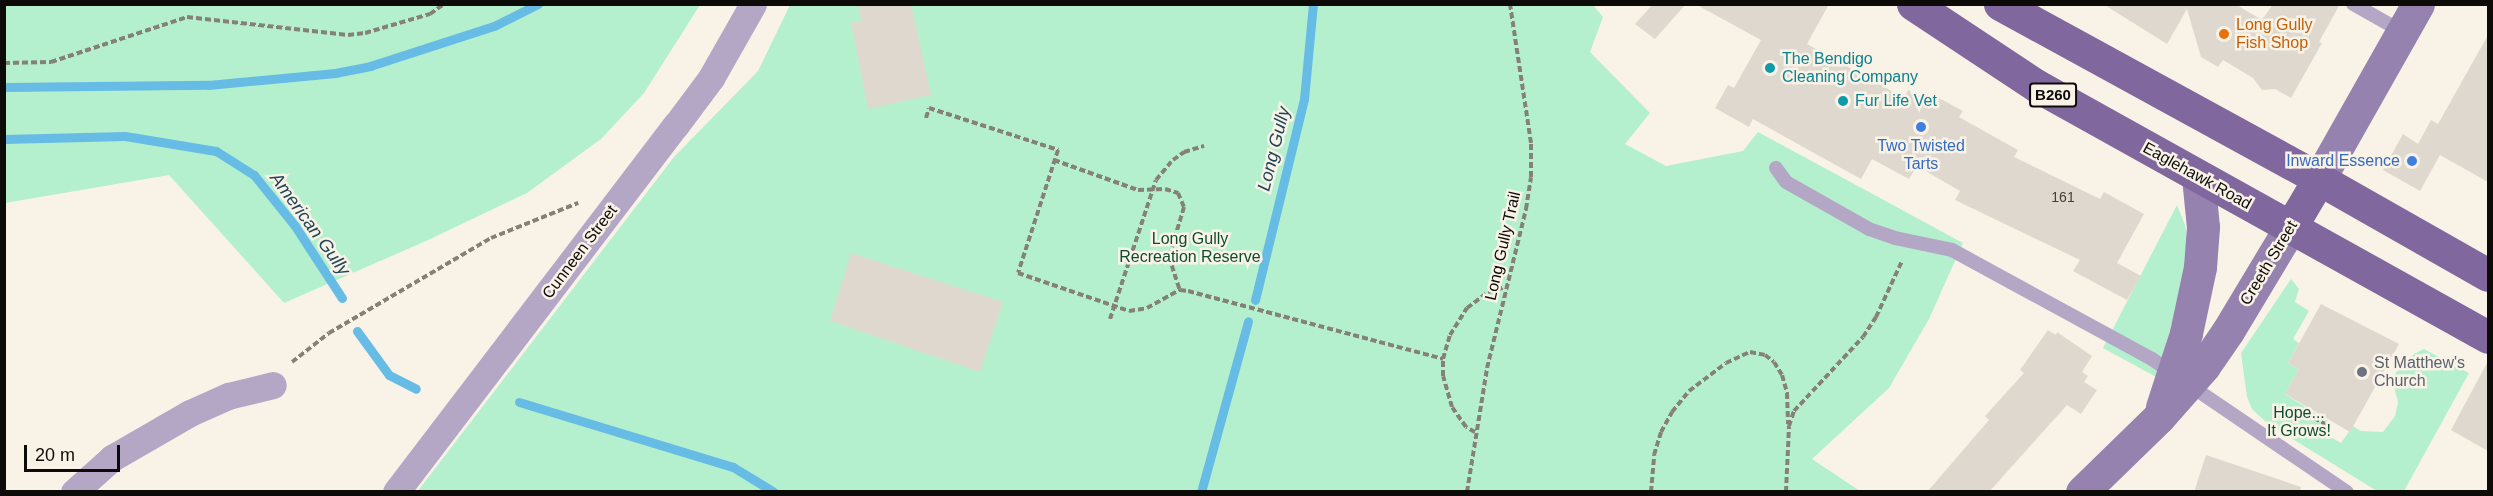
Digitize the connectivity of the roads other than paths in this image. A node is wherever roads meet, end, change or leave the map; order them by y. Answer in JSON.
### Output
{"nodes":[{"id":1,"x":753,"y":4,"type":"edge"},
{"id":2,"x":1913,"y":4,"type":"edge"},
{"id":3,"x":2000,"y":4,"type":"edge"},
{"id":4,"x":2353,"y":4,"type":"edge"},
{"id":5,"x":2410,"y":18,"type":"edge"},
{"id":6,"x":1776,"y":168,"type":"dead end"},
{"id":7,"x":2198,"y":177,"type":"junction"},
{"id":8,"x":2319,"y":179,"type":"junction"},
{"id":9,"x":2290,"y":228,"type":"junction"},
{"id":10,"x":2488,"y":275,"type":"edge"},
{"id":11,"x":2488,"y":337,"type":"edge"},
{"id":12,"x":2180,"y":379,"type":"junction"},
{"id":13,"x":273,"y":385,"type":"road end"},
{"id":14,"x":74,"y":492,"type":"edge"},
{"id":15,"x":396,"y":492,"type":"edge"},
{"id":16,"x":2082,"y":492,"type":"edge"},
{"id":17,"x":2347,"y":492,"type":"edge"}],
"edges":[{"from":1,"to":15,"type":"street","name":"Cunneen Street"},
{"from":2,"to":7,"type":"main road","name":"Eaglehawk Road","number":"B260"},
{"from":3,"to":8,"type":"main road"},
{"from":4,"to":5,"type":"lane"},
{"from":5,"to":8,"type":"main road","name":"Creeth Street"},
{"from":6,"to":12,"type":"lane"},
{"from":7,"to":9,"type":"main road","name":"Eaglehawk Road","number":"B260"},
{"from":7,"to":12,"type":"main road"},
{"from":8,"to":9,"type":"main road","name":"Creeth Street"},
{"from":8,"to":10,"type":"main road"},
{"from":9,"to":11,"type":"main road","name":"Eaglehawk Road","number":"B260"},
{"from":9,"to":12,"type":"main road","name":"Creeth Street"},
{"from":12,"to":16,"type":"main road"},
{"from":12,"to":17,"type":"lane"},
{"from":13,"to":14,"type":"street"}]}
